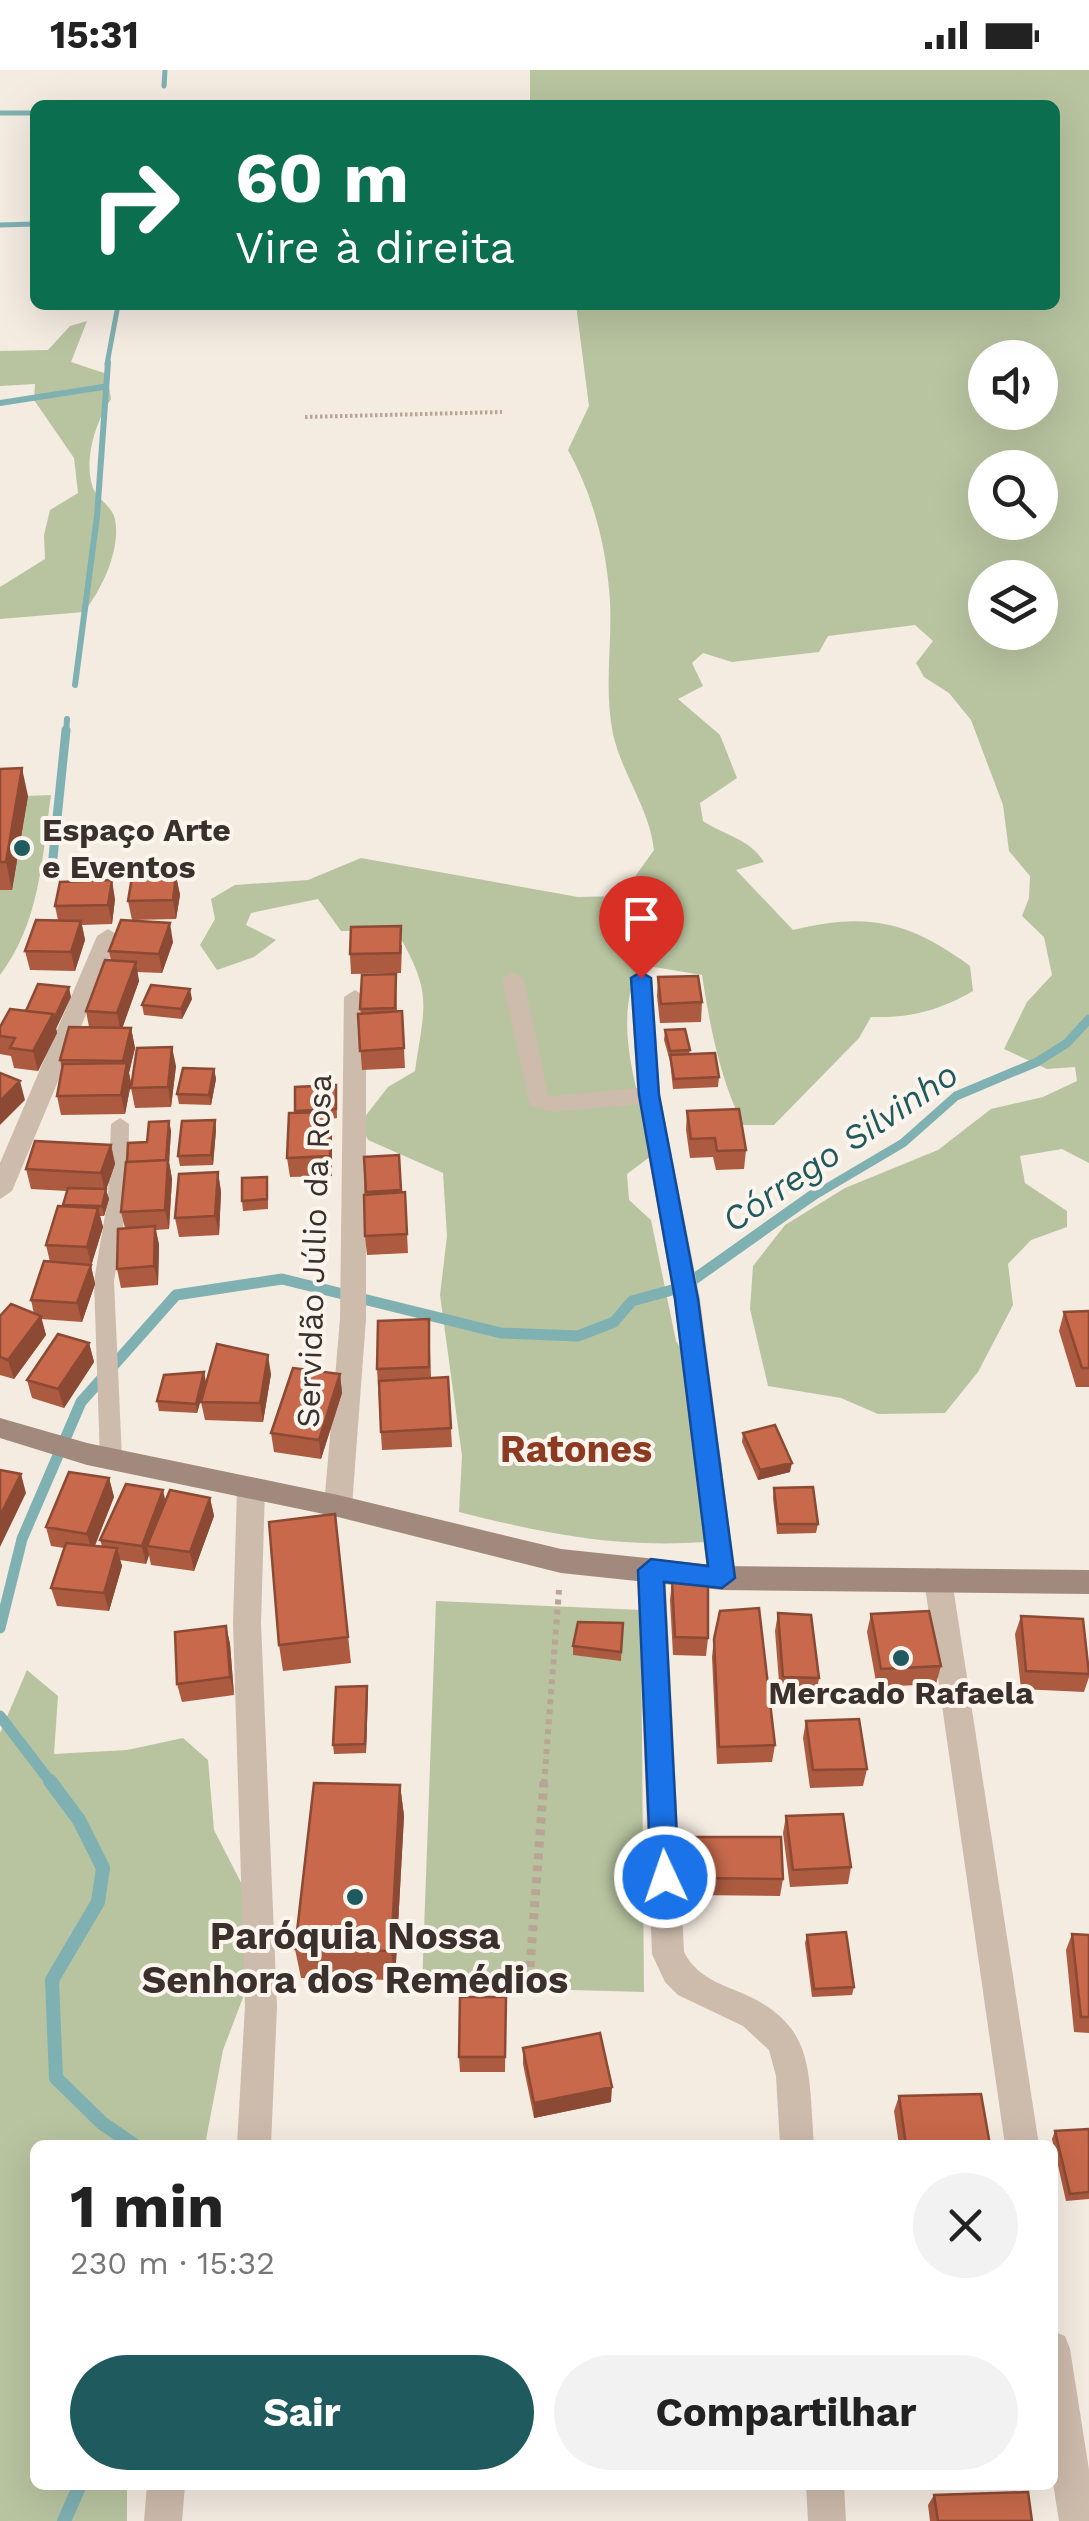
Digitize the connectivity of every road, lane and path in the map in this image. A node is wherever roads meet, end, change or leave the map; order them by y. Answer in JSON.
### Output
{"nodes":[{"id":1,"x":502,"y":412,"type":"dead end"},
{"id":2,"x":305,"y":417,"type":"dead end"},
{"id":3,"x":108,"y":936,"type":"dead end"},
{"id":4,"x":641,"y":978,"type":"dead end"},
{"id":5,"x":513,"y":979,"type":"dead end"},
{"id":6,"x":355,"y":997,"type":"dead end"},
{"id":7,"x":649,"y":1095,"type":"junction"},
{"id":8,"x":120,"y":1124,"type":"dead end"},
{"id":9,"x":0,"y":1191,"type":"edge"},
{"id":10,"x":0,"y":1428,"type":"edge"},
{"id":11,"x":99,"y":1457,"type":"junction"},
{"id":12,"x":250,"y":1488,"type":"junction"},
{"id":13,"x":338,"y":1506,"type":"junction"},
{"id":14,"x":561,"y":1561,"type":"junction"},
{"id":15,"x":651,"y":1570,"type":"junction"},
{"id":16,"x":722,"y":1578,"type":"junction"},
{"id":17,"x":938,"y":1580,"type":"junction"},
{"id":18,"x":1089,"y":1582,"type":"edge"},
{"id":19,"x":530,"y":1967,"type":"dead end"},
{"id":20,"x":254,"y":2140,"type":"edge"},
{"id":21,"x":795,"y":2140,"type":"edge"},
{"id":22,"x":1021,"y":2140,"type":"edge"},
{"id":23,"x":1058,"y":2389,"type":"edge"},
{"id":24,"x":166,"y":2490,"type":"edge"},
{"id":25,"x":825,"y":2490,"type":"edge"},
{"id":26,"x":163,"y":2521,"type":"edge"},
{"id":27,"x":828,"y":2521,"type":"edge"},
{"id":28,"x":1078,"y":2521,"type":"edge"}],
"edges":[{"from":1,"to":2,"type":"path"},
{"from":3,"to":9,"type":"street"},
{"from":4,"to":7,"type":"street"},
{"from":5,"to":7,"type":"street"},
{"from":6,"to":13,"type":"street","name":"Servidão Júlio da Rosa"},
{"from":7,"to":16,"type":"street"},
{"from":8,"to":11,"type":"lane"},
{"from":10,"to":11,"type":"main road"},
{"from":11,"to":12,"type":"main road"},
{"from":12,"to":13,"type":"main road"},
{"from":12,"to":20,"type":"street"},
{"from":13,"to":14,"type":"main road"},
{"from":14,"to":15,"type":"main road"},
{"from":14,"to":19,"type":"path"},
{"from":15,"to":16,"type":"main road"},
{"from":15,"to":21,"type":"street"},
{"from":16,"to":17,"type":"main road"},
{"from":17,"to":18,"type":"main road"},
{"from":17,"to":22,"type":"street"},
{"from":23,"to":28,"type":"street"},
{"from":24,"to":26,"type":"street"},
{"from":25,"to":27,"type":"street"}]}
